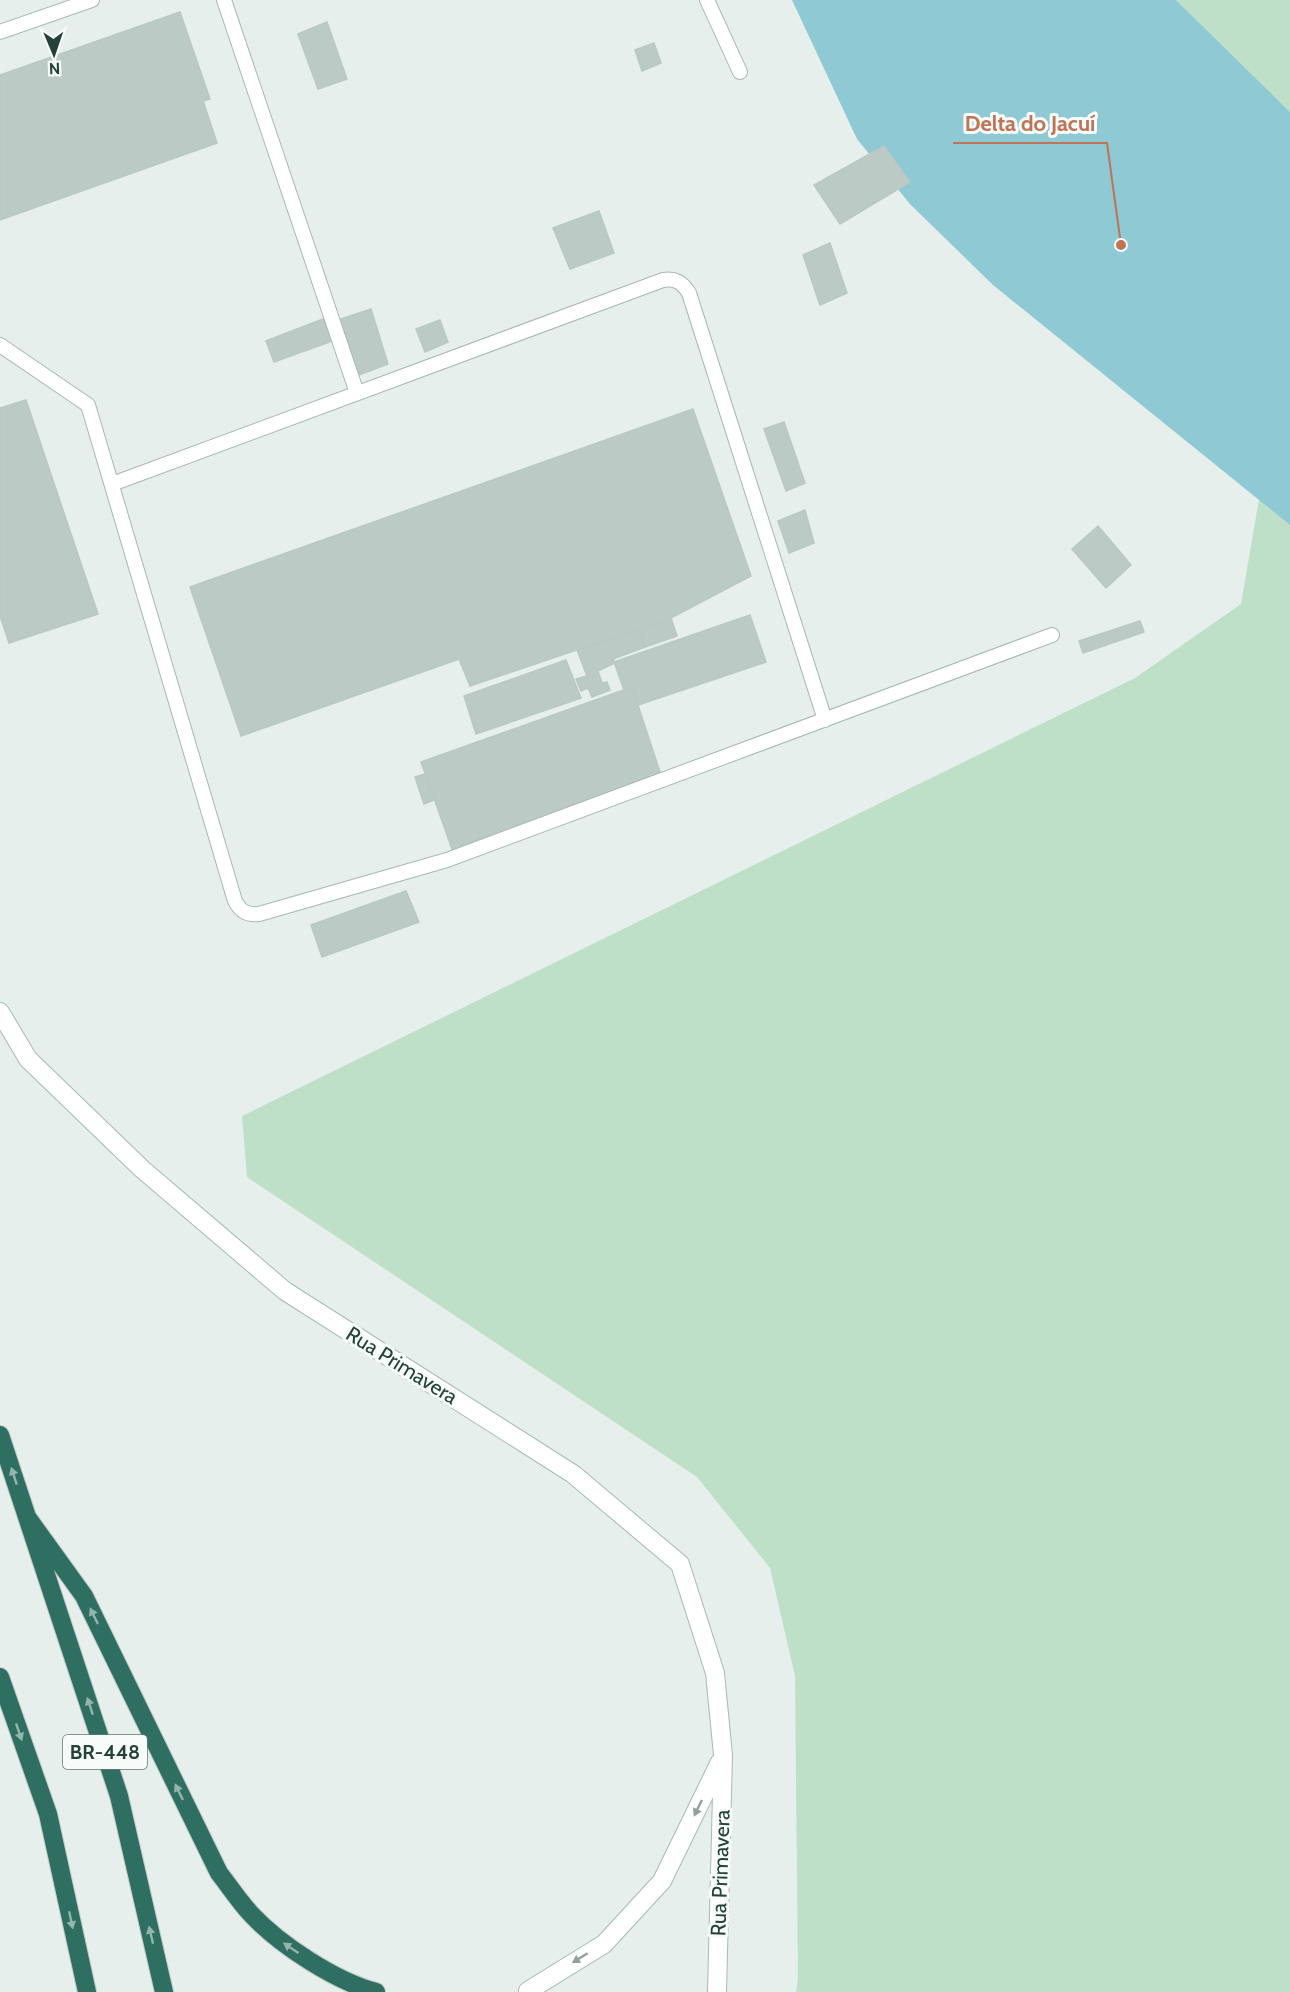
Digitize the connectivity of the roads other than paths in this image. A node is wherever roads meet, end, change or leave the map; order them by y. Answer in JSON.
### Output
{"nodes":[{"id":1,"x":92,"y":0,"type":"edge"},
{"id":2,"x":224,"y":0,"type":"edge"},
{"id":3,"x":707,"y":0,"type":"edge"},
{"id":4,"x":0,"y":32,"type":"edge"},
{"id":5,"x":740,"y":72,"type":"dead end"},
{"id":6,"x":0,"y":345,"type":"edge"},
{"id":7,"x":357,"y":393,"type":"junction"},
{"id":8,"x":112,"y":484,"type":"junction"},
{"id":9,"x":1052,"y":635,"type":"dead end"},
{"id":10,"x":825,"y":720,"type":"junction"},
{"id":11,"x":0,"y":1012,"type":"edge"},
{"id":12,"x":0,"y":1435,"type":"edge"},
{"id":13,"x":27,"y":1517,"type":"junction"},
{"id":14,"x":0,"y":1677,"type":"edge"},
{"id":15,"x":723,"y":1755,"type":"junction"},
{"id":16,"x":87,"y":1992,"type":"edge"},
{"id":17,"x":164,"y":1992,"type":"edge"},
{"id":18,"x":376,"y":1992,"type":"edge"},
{"id":19,"x":527,"y":1992,"type":"edge"},
{"id":20,"x":541,"y":1992,"type":"edge"},
{"id":21,"x":717,"y":1992,"type":"edge"}],
"edges":[{"from":1,"to":4,"type":"lane"},
{"from":2,"to":7,"type":"lane"},
{"from":3,"to":5,"type":"lane"},
{"from":6,"to":8,"type":"lane"},
{"from":7,"to":8,"type":"lane"},
{"from":7,"to":10,"type":"lane"},
{"from":8,"to":10,"type":"lane"},
{"from":9,"to":10,"type":"lane"},
{"from":11,"to":15,"type":"main road","name":"Rua Primavera"},
{"from":13,"to":12,"type":"highway","number":"BR-448","one_way":true},
{"from":17,"to":13,"type":"highway","number":"BR-448","one_way":true},
{"from":18,"to":13,"type":"highway","one_way":true},
{"from":14,"to":16,"type":"highway","number":"BR-448","one_way":true},
{"from":15,"to":19,"type":"main road","name":"Rua Primavera","one_way":true},
{"from":15,"to":21,"type":"main road","name":"Rua Primavera"},
{"from":19,"to":20,"type":"main road"}]}
